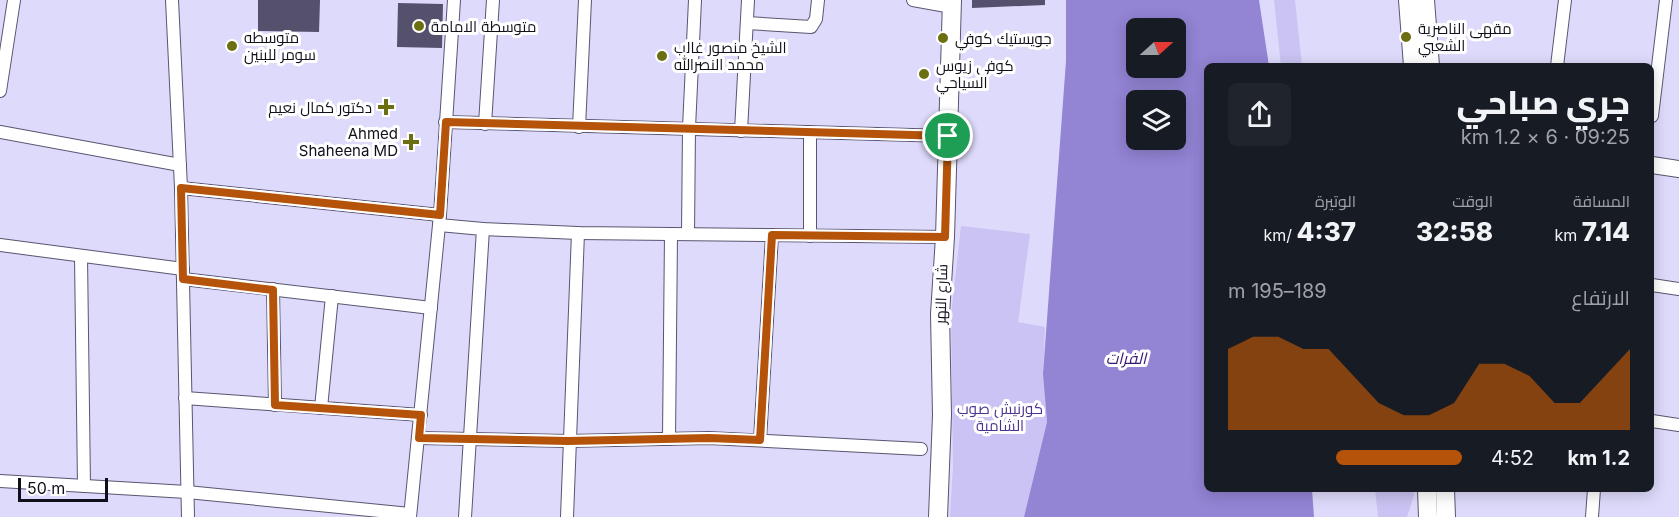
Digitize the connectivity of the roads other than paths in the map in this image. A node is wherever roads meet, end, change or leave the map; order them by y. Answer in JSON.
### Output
{"nodes":[{"id":1,"x":14,"y":0,"type":"edge"},
{"id":2,"x":172,"y":0,"type":"edge"},
{"id":3,"x":454,"y":0,"type":"edge"},
{"id":4,"x":493,"y":0,"type":"edge"},
{"id":5,"x":585,"y":0,"type":"edge"},
{"id":6,"x":695,"y":0,"type":"edge"},
{"id":7,"x":748,"y":0,"type":"edge"},
{"id":8,"x":818,"y":0,"type":"edge"},
{"id":9,"x":913,"y":0,"type":"edge"},
{"id":10,"x":1408,"y":0,"type":"edge"},
{"id":11,"x":1425,"y":0,"type":"edge"},
{"id":12,"x":1565,"y":0,"type":"edge"},
{"id":13,"x":1666,"y":0,"type":"edge"},
{"id":14,"x":952,"y":4,"type":"edge"},
{"id":15,"x":747,"y":23,"type":"junction"},
{"id":16,"x":3,"y":57,"type":"edge"},
{"id":17,"x":1413,"y":63,"type":"edge"},
{"id":18,"x":1430,"y":63,"type":"edge"},
{"id":19,"x":1557,"y":63,"type":"edge"},
{"id":20,"x":0,"y":91,"type":"edge"},
{"id":21,"x":1654,"y":99,"type":"edge"},
{"id":22,"x":446,"y":122,"type":"junction"},
{"id":23,"x":485,"y":124,"type":"junction"},
{"id":24,"x":579,"y":127,"type":"junction"},
{"id":25,"x":689,"y":128,"type":"junction"},
{"id":26,"x":741,"y":130,"type":"junction"},
{"id":27,"x":0,"y":132,"type":"edge"},
{"id":28,"x":810,"y":132,"type":"junction"},
{"id":29,"x":948,"y":136,"type":"junction"},
{"id":30,"x":180,"y":165,"type":"junction"},
{"id":31,"x":1654,"y":165,"type":"edge"},
{"id":32,"x":1679,"y":169,"type":"edge"},
{"id":33,"x":181,"y":188,"type":"junction"},
{"id":34,"x":439,"y":220,"type":"junction"},
{"id":35,"x":483,"y":229,"type":"junction"},
{"id":36,"x":578,"y":233,"type":"junction"},
{"id":37,"x":670,"y":234,"type":"junction"},
{"id":38,"x":688,"y":234,"type":"junction"},
{"id":39,"x":772,"y":235,"type":"junction"},
{"id":40,"x":810,"y":236,"type":"junction"},
{"id":41,"x":945,"y":237,"type":"junction"},
{"id":42,"x":0,"y":245,"type":"edge"},
{"id":43,"x":81,"y":256,"type":"junction"},
{"id":44,"x":183,"y":274,"type":"junction"},
{"id":45,"x":1654,"y":285,"type":"edge"},
{"id":46,"x":1679,"y":289,"type":"edge"},
{"id":47,"x":273,"y":290,"type":"junction"},
{"id":48,"x":332,"y":296,"type":"junction"},
{"id":49,"x":431,"y":308,"type":"junction"},
{"id":50,"x":185,"y":398,"type":"junction"},
{"id":51,"x":275,"y":405,"type":"junction"},
{"id":52,"x":321,"y":408,"type":"junction"},
{"id":53,"x":421,"y":415,"type":"junction"},
{"id":54,"x":1654,"y":421,"type":"edge"},
{"id":55,"x":1679,"y":425,"type":"edge"},
{"id":56,"x":419,"y":438,"type":"junction"},
{"id":57,"x":470,"y":439,"type":"junction"},
{"id":58,"x":669,"y":439,"type":"junction"},
{"id":59,"x":760,"y":440,"type":"junction"},
{"id":60,"x":568,"y":441,"type":"junction"},
{"id":61,"x":921,"y":449,"type":"dead end"},
{"id":62,"x":0,"y":481,"type":"edge"},
{"id":63,"x":84,"y":486,"type":"junction"},
{"id":64,"x":187,"y":492,"type":"junction"},
{"id":65,"x":1428,"y":492,"type":"edge"},
{"id":66,"x":1444,"y":492,"type":"edge"},
{"id":67,"x":1594,"y":492,"type":"edge"},
{"id":68,"x":410,"y":516,"type":"edge"},
{"id":69,"x":1437,"y":516,"type":"edge"},
{"id":70,"x":188,"y":517,"type":"edge"},
{"id":71,"x":465,"y":517,"type":"edge"},
{"id":72,"x":567,"y":517,"type":"edge"},
{"id":73,"x":938,"y":517,"type":"edge"},
{"id":74,"x":1592,"y":517,"type":"edge"}],
"edges":[{"from":1,"to":16,"type":"street"},
{"from":2,"to":30,"type":"street"},
{"from":3,"to":22,"type":"street"},
{"from":4,"to":23,"type":"street"},
{"from":5,"to":24,"type":"street"},
{"from":6,"to":25,"type":"street"},
{"from":7,"to":15,"type":"street"},
{"from":8,"to":15,"type":"street"},
{"from":9,"to":14,"type":"street"},
{"from":10,"to":17,"type":"main road"},
{"from":11,"to":18,"type":"main road"},
{"from":12,"to":19,"type":"street"},
{"from":13,"to":21,"type":"street"},
{"from":14,"to":29,"type":"main road","name":"شارع النهر"},
{"from":15,"to":26,"type":"street"},
{"from":16,"to":20,"type":"street"},
{"from":22,"to":23,"type":"street"},
{"from":22,"to":34,"type":"street"},
{"from":23,"to":24,"type":"street"},
{"from":24,"to":25,"type":"street"},
{"from":25,"to":26,"type":"street"},
{"from":25,"to":38,"type":"street"},
{"from":26,"to":28,"type":"street"},
{"from":27,"to":30,"type":"street"},
{"from":28,"to":29,"type":"street"},
{"from":28,"to":40,"type":"street"},
{"from":29,"to":41,"type":"main road","name":"شارع النهر"},
{"from":30,"to":33,"type":"street"},
{"from":31,"to":32,"type":"street"},
{"from":33,"to":34,"type":"street"},
{"from":33,"to":44,"type":"street"},
{"from":34,"to":35,"type":"street"},
{"from":34,"to":49,"type":"street"},
{"from":35,"to":36,"type":"street"},
{"from":35,"to":57,"type":"street"},
{"from":36,"to":37,"type":"street"},
{"from":36,"to":60,"type":"street"},
{"from":37,"to":38,"type":"street"},
{"from":37,"to":58,"type":"street"},
{"from":38,"to":39,"type":"street"},
{"from":39,"to":40,"type":"street"},
{"from":39,"to":59,"type":"street"},
{"from":40,"to":41,"type":"street"},
{"from":41,"to":73,"type":"main road","name":"شارع النهر"},
{"from":42,"to":43,"type":"street"},
{"from":43,"to":44,"type":"street"},
{"from":43,"to":63,"type":"street"},
{"from":44,"to":47,"type":"street"},
{"from":44,"to":50,"type":"street"},
{"from":45,"to":46,"type":"street"},
{"from":47,"to":48,"type":"street"},
{"from":47,"to":51,"type":"street"},
{"from":48,"to":49,"type":"street"},
{"from":48,"to":52,"type":"street"},
{"from":49,"to":53,"type":"street"},
{"from":50,"to":51,"type":"street"},
{"from":50,"to":64,"type":"street"},
{"from":51,"to":52,"type":"street"},
{"from":52,"to":53,"type":"street"},
{"from":53,"to":56,"type":"street"},
{"from":54,"to":55,"type":"street"},
{"from":56,"to":57,"type":"street"},
{"from":56,"to":68,"type":"street"},
{"from":57,"to":60,"type":"street"},
{"from":57,"to":71,"type":"street"},
{"from":58,"to":59,"type":"street"},
{"from":58,"to":60,"type":"street"},
{"from":59,"to":61,"type":"street"},
{"from":60,"to":72,"type":"street"},
{"from":62,"to":63,"type":"street"},
{"from":63,"to":64,"type":"street"},
{"from":64,"to":68,"type":"street"},
{"from":64,"to":70,"type":"street"},
{"from":65,"to":69,"type":"main road"},
{"from":66,"to":69,"type":"main road"},
{"from":67,"to":74,"type":"street"}]}
